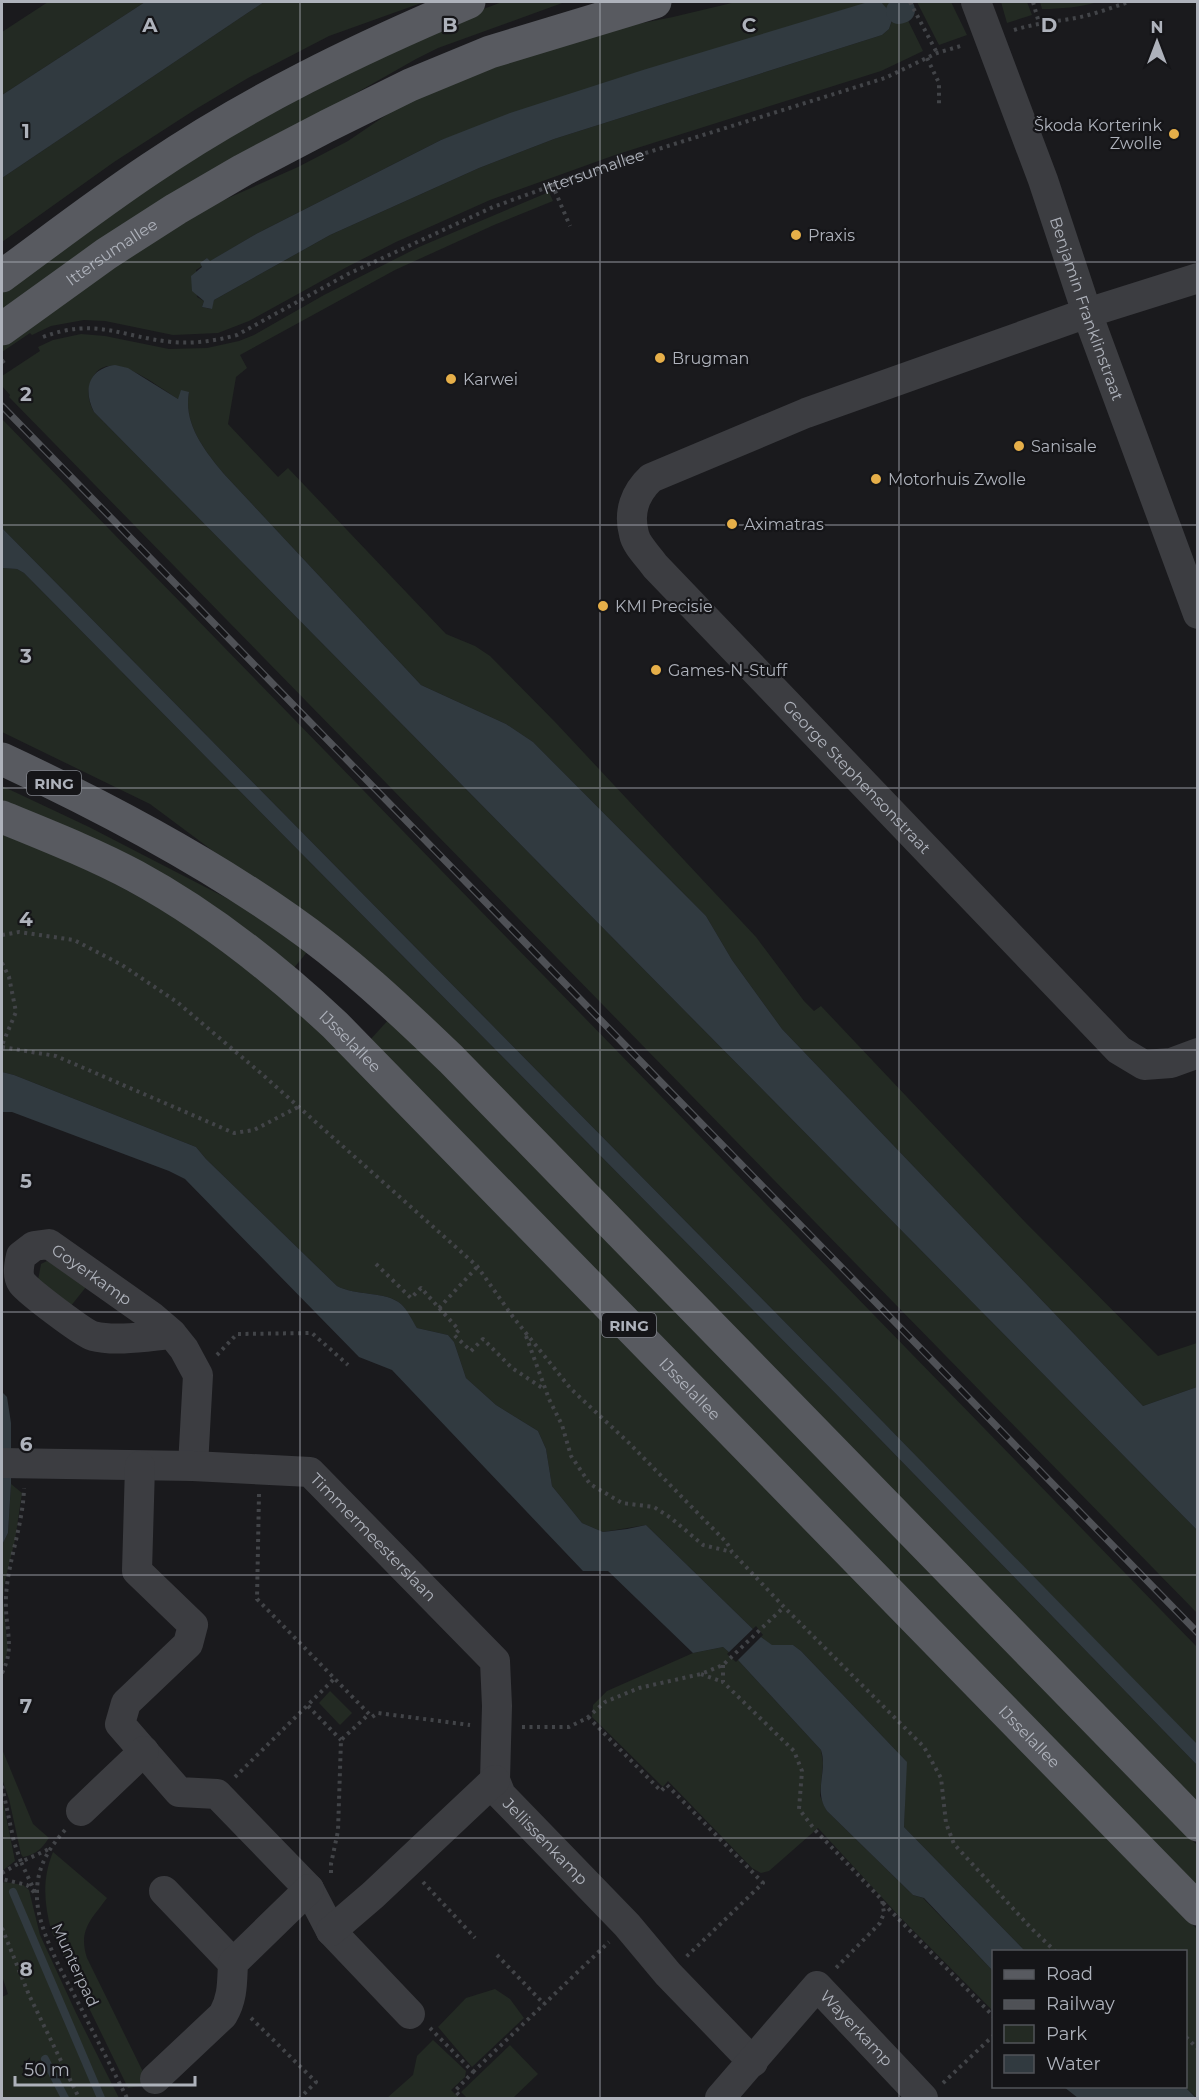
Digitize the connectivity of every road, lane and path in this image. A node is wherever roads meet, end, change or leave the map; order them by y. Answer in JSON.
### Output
{"nodes":[{"id":1,"x":469,"y":2,"type":"edge"},
{"id":2,"x":655,"y":2,"type":"edge"},
{"id":3,"x":910,"y":2,"type":"edge"},
{"id":4,"x":976,"y":2,"type":"edge"},
{"id":5,"x":1033,"y":2,"type":"edge"},
{"id":6,"x":1129,"y":2,"type":"edge"},
{"id":7,"x":1039,"y":22,"type":"junction"},
{"id":8,"x":988,"y":38,"type":"junction"},
{"id":9,"x":938,"y":53,"type":"junction"},
{"id":10,"x":927,"y":57,"type":"junction"},
{"id":11,"x":939,"y":106,"type":"dead end"},
{"id":12,"x":552,"y":184,"type":"junction"},
{"id":13,"x":570,"y":226,"type":"dead end"},
{"id":14,"x":2,"y":276,"type":"edge"},
{"id":15,"x":1197,"y":278,"type":"edge"},
{"id":16,"x":1087,"y":313,"type":"junction"},
{"id":17,"x":2,"y":329,"type":"edge"},
{"id":18,"x":67,"y":330,"type":"dead end"},
{"id":19,"x":1197,"y":614,"type":"edge"},
{"id":20,"x":2,"y":759,"type":"edge"},
{"id":21,"x":2,"y":817,"type":"edge"},
{"id":22,"x":2,"y":935,"type":"edge"},
{"id":23,"x":2,"y":963,"type":"edge"},
{"id":24,"x":2,"y":1046,"type":"edge"},
{"id":25,"x":1197,"y":1053,"type":"edge"},
{"id":26,"x":298,"y":1107,"type":"junction"},
{"id":27,"x":376,"y":1264,"type":"dead end"},
{"id":28,"x":477,"y":1266,"type":"junction"},
{"id":29,"x":439,"y":1308,"type":"junction"},
{"id":30,"x":525,"y":1332,"type":"junction"},
{"id":31,"x":172,"y":1334,"type":"junction"},
{"id":32,"x":348,"y":1365,"type":"dead end"},
{"id":33,"x":198,"y":1375,"type":"junction"},
{"id":34,"x":545,"y":1390,"type":"junction"},
{"id":35,"x":12,"y":1464,"type":"edge"},
{"id":36,"x":140,"y":1466,"type":"junction"},
{"id":37,"x":193,"y":1466,"type":"junction"},
{"id":38,"x":260,"y":1468,"type":"junction"},
{"id":39,"x":732,"y":1552,"type":"junction"},
{"id":40,"x":784,"y":1607,"type":"junction"},
{"id":41,"x":723,"y":1665,"type":"junction"},
{"id":42,"x":2,"y":1673,"type":"edge"},
{"id":43,"x":701,"y":1674,"type":"junction"},
{"id":44,"x":334,"y":1679,"type":"junction"},
{"id":45,"x":723,"y":1683,"type":"junction"},
{"id":46,"x":308,"y":1706,"type":"junction"},
{"id":47,"x":368,"y":1715,"type":"junction"},
{"id":48,"x":588,"y":1717,"type":"junction"},
{"id":49,"x":496,"y":1728,"type":"junction"},
{"id":50,"x":341,"y":1740,"type":"junction"},
{"id":51,"x":144,"y":1751,"type":"junction"},
{"id":52,"x":495,"y":1780,"type":"junction"},
{"id":53,"x":2,"y":1786,"type":"edge"},
{"id":54,"x":217,"y":1794,"type":"junction"},
{"id":55,"x":81,"y":1811,"type":"joint"},
{"id":56,"x":1197,"y":1825,"type":"edge"},
{"id":57,"x":49,"y":1849,"type":"junction"},
{"id":58,"x":21,"y":1862,"type":"junction"},
{"id":59,"x":406,"y":1864,"type":"junction"},
{"id":60,"x":2,"y":1873,"type":"edge"},
{"id":61,"x":2,"y":1879,"type":"edge"},
{"id":62,"x":320,"y":1881,"type":"junction"},
{"id":63,"x":164,"y":1891,"type":"dead end"},
{"id":64,"x":36,"y":1894,"type":"junction"},
{"id":65,"x":883,"y":1903,"type":"junction"},
{"id":66,"x":1197,"y":1909,"type":"edge"},
{"id":67,"x":627,"y":1925,"type":"junction"},
{"id":68,"x":2,"y":1928,"type":"edge"},
{"id":69,"x":331,"y":1931,"type":"junction"},
{"id":70,"x":475,"y":1938,"type":"dead end"},
{"id":71,"x":1054,"y":1950,"type":"edge"},
{"id":72,"x":497,"y":1955,"type":"dead end"},
{"id":73,"x":233,"y":1963,"type":"junction"},
{"id":74,"x":668,"y":1974,"type":"junction"},
{"id":75,"x":817,"y":1986,"type":"junction"},
{"id":76,"x":231,"y":1998,"type":"junction"},
{"id":77,"x":544,"y":2004,"type":"junction"},
{"id":78,"x":410,"y":2013,"type":"joint"},
{"id":79,"x":992,"y":2016,"type":"edge"},
{"id":80,"x":992,"y":2036,"type":"edge"},
{"id":81,"x":753,"y":2062,"type":"junction"},
{"id":82,"x":473,"y":2072,"type":"junction"},
{"id":83,"x":155,"y":2079,"type":"dead end"},
{"id":84,"x":929,"y":2095,"type":"edge"},
{"id":85,"x":79,"y":2098,"type":"edge"},
{"id":86,"x":127,"y":2098,"type":"edge"},
{"id":87,"x":300,"y":2098,"type":"edge"},
{"id":88,"x":462,"y":2098,"type":"edge"},
{"id":89,"x":720,"y":2098,"type":"edge"}],
"edges":[{"from":1,"to":14,"type":"main road"},
{"from":2,"to":17,"type":"main road","name":"Ittersumallee"},
{"from":3,"to":9,"type":"path"},
{"from":4,"to":8,"type":"street","name":"Benjamin Franklinstraat"},
{"from":5,"to":7,"type":"path"},
{"from":6,"to":7,"type":"path","name":"Ittersumallee"},
{"from":7,"to":8,"type":"path","name":"Ittersumallee"},
{"from":8,"to":9,"type":"path","name":"Ittersumallee"},
{"from":8,"to":16,"type":"street","name":"Benjamin Franklinstraat"},
{"from":9,"to":10,"type":"path","name":"Ittersumallee"},
{"from":10,"to":11,"type":"path"},
{"from":10,"to":12,"type":"path","name":"Ittersumallee"},
{"from":12,"to":13,"type":"path"},
{"from":12,"to":18,"type":"path","name":"Ittersumallee"},
{"from":15,"to":16,"type":"street","name":"George Stephensonstraat"},
{"from":16,"to":19,"type":"street","name":"Benjamin Franklinstraat"},
{"from":16,"to":25,"type":"street","name":"George Stephensonstraat"},
{"from":20,"to":56,"type":"main road","number":"RING"},
{"from":21,"to":66,"type":"main road","name":"IJsselallee","number":"RING"},
{"from":22,"to":26,"type":"path"},
{"from":23,"to":24,"type":"path"},
{"from":24,"to":26,"type":"path"},
{"from":26,"to":28,"type":"path"},
{"from":27,"to":29,"type":"path"},
{"from":28,"to":29,"type":"path"},
{"from":28,"to":30,"type":"path"},
{"from":29,"to":34,"type":"path"},
{"from":30,"to":34,"type":"path"},
{"from":30,"to":39,"type":"path"},
{"from":31,"to":31,"type":"street","name":"Goyerkamp"},
{"from":31,"to":33,"type":"street","name":"Goyerkamp"},
{"from":32,"to":33,"type":"path"},
{"from":33,"to":37,"type":"street"},
{"from":34,"to":39,"type":"path"},
{"from":35,"to":36,"type":"street","name":"Timmermeesterslaan"},
{"from":35,"to":42,"type":"path"},
{"from":36,"to":37,"type":"street","name":"Timmermeesterslaan"},
{"from":36,"to":51,"type":"street"},
{"from":37,"to":38,"type":"street","name":"Timmermeesterslaan"},
{"from":38,"to":44,"type":"path"},
{"from":38,"to":49,"type":"street","name":"Timmermeesterslaan"},
{"from":39,"to":40,"type":"path"},
{"from":40,"to":41,"type":"path"},
{"from":40,"to":71,"type":"path"},
{"from":41,"to":43,"type":"path"},
{"from":41,"to":45,"type":"path"},
{"from":43,"to":45,"type":"path"},
{"from":43,"to":48,"type":"path"},
{"from":44,"to":46,"type":"path"},
{"from":44,"to":47,"type":"path"},
{"from":45,"to":65,"type":"path"},
{"from":46,"to":50,"type":"path"},
{"from":46,"to":54,"type":"path"},
{"from":47,"to":49,"type":"path"},
{"from":47,"to":50,"type":"path"},
{"from":48,"to":49,"type":"path"},
{"from":48,"to":74,"type":"path"},
{"from":49,"to":52,"type":"street","name":"Timmermeesterslaan"},
{"from":50,"to":62,"type":"path"},
{"from":51,"to":54,"type":"street"},
{"from":51,"to":55,"type":"street"},
{"from":52,"to":59,"type":"street","name":"Jellissenkamp"},
{"from":52,"to":67,"type":"street","name":"Jellissenkamp"},
{"from":53,"to":58,"type":"path"},
{"from":54,"to":62,"type":"street"},
{"from":55,"to":57,"type":"path","name":"Munterpad"},
{"from":57,"to":58,"type":"path"},
{"from":57,"to":64,"type":"path","name":"Munterpad"},
{"from":58,"to":60,"type":"path"},
{"from":58,"to":64,"type":"path"},
{"from":59,"to":69,"type":"street","name":"Jellissenkamp"},
{"from":59,"to":70,"type":"path"},
{"from":61,"to":64,"type":"path"},
{"from":62,"to":69,"type":"street"},
{"from":62,"to":73,"type":"street"},
{"from":63,"to":73,"type":"street"},
{"from":64,"to":86,"type":"path","name":"Munterpad"},
{"from":65,"to":75,"type":"path"},
{"from":65,"to":79,"type":"path"},
{"from":67,"to":74,"type":"street","name":"Jellissenkamp"},
{"from":67,"to":77,"type":"path"},
{"from":68,"to":85,"type":"path"},
{"from":69,"to":78,"type":"street"},
{"from":72,"to":77,"type":"path"},
{"from":73,"to":76,"type":"street"},
{"from":74,"to":81,"type":"street","name":"Jellissenkamp"},
{"from":75,"to":81,"type":"street","name":"Wayerkamp"},
{"from":75,"to":84,"type":"street","name":"Wayerkamp"},
{"from":76,"to":83,"type":"street"},
{"from":76,"to":87,"type":"path"},
{"from":77,"to":82,"type":"path"},
{"from":78,"to":82,"type":"path"},
{"from":80,"to":84,"type":"path"},
{"from":81,"to":89,"type":"street","name":"Wayerkamp"},
{"from":82,"to":88,"type":"path"}]}
